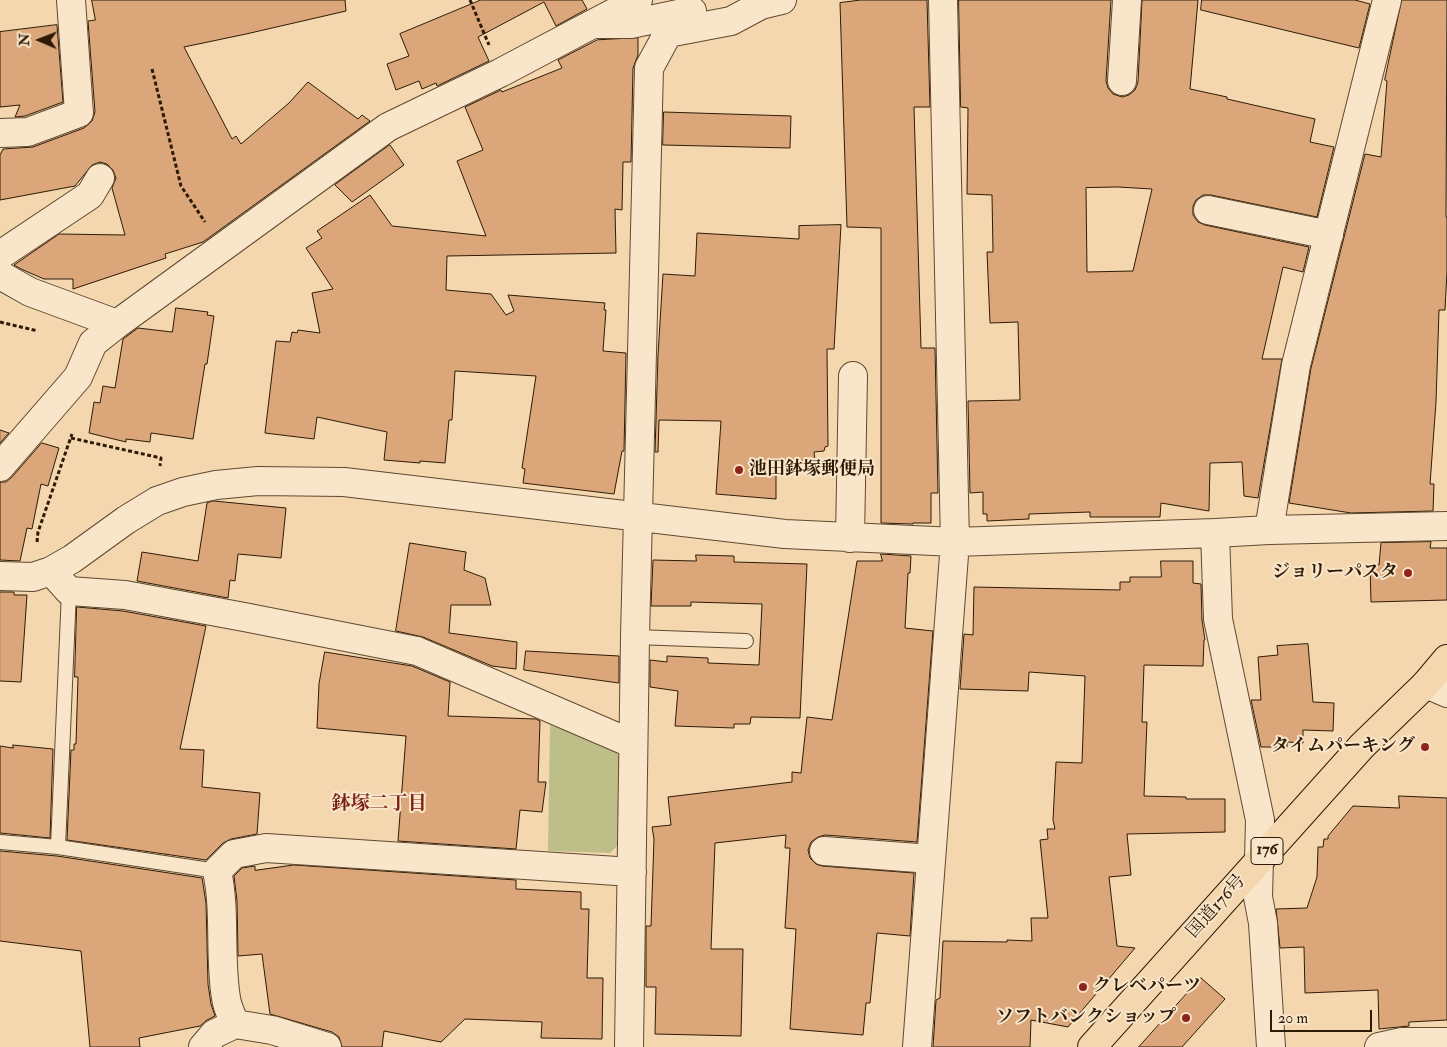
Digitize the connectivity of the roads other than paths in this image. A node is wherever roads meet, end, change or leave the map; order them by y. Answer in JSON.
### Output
{"nodes":[{"id":1,"x":71,"y":0,"type":"edge"},
{"id":2,"x":638,"y":0,"type":"edge"},
{"id":3,"x":943,"y":0,"type":"edge"},
{"id":4,"x":1127,"y":0,"type":"edge"},
{"id":5,"x":1387,"y":0,"type":"edge"},
{"id":6,"x":772,"y":2,"type":"edge"},
{"id":7,"x":593,"y":24,"type":"junction"},
{"id":8,"x":1122,"y":81,"type":"dead end"},
{"id":9,"x":0,"y":133,"type":"edge"},
{"id":10,"x":100,"y":178,"type":"dead end"},
{"id":11,"x":1208,"y":210,"type":"dead end"},
{"id":12,"x":1329,"y":234,"type":"junction"},
{"id":13,"x":0,"y":255,"type":"edge"},
{"id":14,"x":0,"y":275,"type":"edge"},
{"id":15,"x":117,"y":324,"type":"junction"},
{"id":16,"x":853,"y":376,"type":"dead end"},
{"id":17,"x":0,"y":467,"type":"edge"},
{"id":18,"x":639,"y":517,"type":"junction"},
{"id":19,"x":1447,"y":526,"type":"edge"},
{"id":20,"x":1269,"y":530,"type":"junction"},
{"id":21,"x":1214,"y":533,"type":"junction"},
{"id":22,"x":850,"y":538,"type":"junction"},
{"id":23,"x":955,"y":542,"type":"junction"},
{"id":24,"x":42,"y":574,"type":"junction"},
{"id":25,"x":0,"y":576,"type":"edge"},
{"id":26,"x":69,"y":592,"type":"junction"},
{"id":27,"x":635,"y":637,"type":"junction"},
{"id":28,"x":746,"y":641,"type":"dead end"},
{"id":29,"x":1447,"y":659,"type":"edge"},
{"id":30,"x":1436,"y":689,"type":"edge"},
{"id":31,"x":633,"y":744,"type":"junction"},
{"id":32,"x":0,"y":842,"type":"edge"},
{"id":33,"x":58,"y":847,"type":"junction"},
{"id":34,"x":824,"y":851,"type":"dead end"},
{"id":35,"x":932,"y":859,"type":"junction"},
{"id":36,"x":1260,"y":859,"type":"junction"},
{"id":37,"x":216,"y":870,"type":"junction"},
{"id":38,"x":632,"y":872,"type":"junction"},
{"id":39,"x":235,"y":1024,"type":"junction"},
{"id":40,"x":1447,"y":1042,"type":"edge"},
{"id":41,"x":203,"y":1047,"type":"edge"},
{"id":42,"x":326,"y":1047,"type":"edge"},
{"id":43,"x":629,"y":1047,"type":"edge"},
{"id":44,"x":917,"y":1047,"type":"edge"},
{"id":45,"x":1092,"y":1047,"type":"edge"},
{"id":46,"x":1271,"y":1047,"type":"edge"},
{"id":47,"x":1379,"y":1047,"type":"edge"}],
"edges":[{"from":1,"to":9,"type":"street"},
{"from":2,"to":7,"type":"street"},
{"from":3,"to":23,"type":"street"},
{"from":4,"to":8,"type":"street"},
{"from":5,"to":12,"type":"street"},
{"from":6,"to":7,"type":"street"},
{"from":6,"to":18,"type":"street"},
{"from":7,"to":15,"type":"street"},
{"from":10,"to":13,"type":"street"},
{"from":11,"to":12,"type":"street"},
{"from":12,"to":20,"type":"street"},
{"from":14,"to":15,"type":"street"},
{"from":15,"to":17,"type":"street"},
{"from":16,"to":22,"type":"street"},
{"from":18,"to":22,"type":"street"},
{"from":18,"to":24,"type":"street"},
{"from":18,"to":27,"type":"street"},
{"from":19,"to":20,"type":"street"},
{"from":20,"to":21,"type":"street"},
{"from":21,"to":23,"type":"street"},
{"from":21,"to":36,"type":"street"},
{"from":22,"to":23,"type":"street"},
{"from":23,"to":35,"type":"street"},
{"from":24,"to":25,"type":"street"},
{"from":24,"to":26,"type":"street"},
{"from":26,"to":31,"type":"street"},
{"from":26,"to":33,"type":"lane"},
{"from":27,"to":28,"type":"lane"},
{"from":27,"to":31,"type":"street"},
{"from":29,"to":30,"type":"highway","name":"国道176号","number":"176"},
{"from":30,"to":36,"type":"highway","name":"国道176号","number":"176"},
{"from":31,"to":38,"type":"street"},
{"from":32,"to":33,"type":"lane"},
{"from":33,"to":37,"type":"lane"},
{"from":34,"to":35,"type":"street"},
{"from":35,"to":44,"type":"street"},
{"from":36,"to":45,"type":"highway","name":"国道176号","number":"176"},
{"from":36,"to":46,"type":"street"},
{"from":37,"to":38,"type":"street"},
{"from":37,"to":39,"type":"street"},
{"from":38,"to":43,"type":"street"},
{"from":39,"to":41,"type":"street"},
{"from":39,"to":42,"type":"street"},
{"from":40,"to":47,"type":"street"}]}
